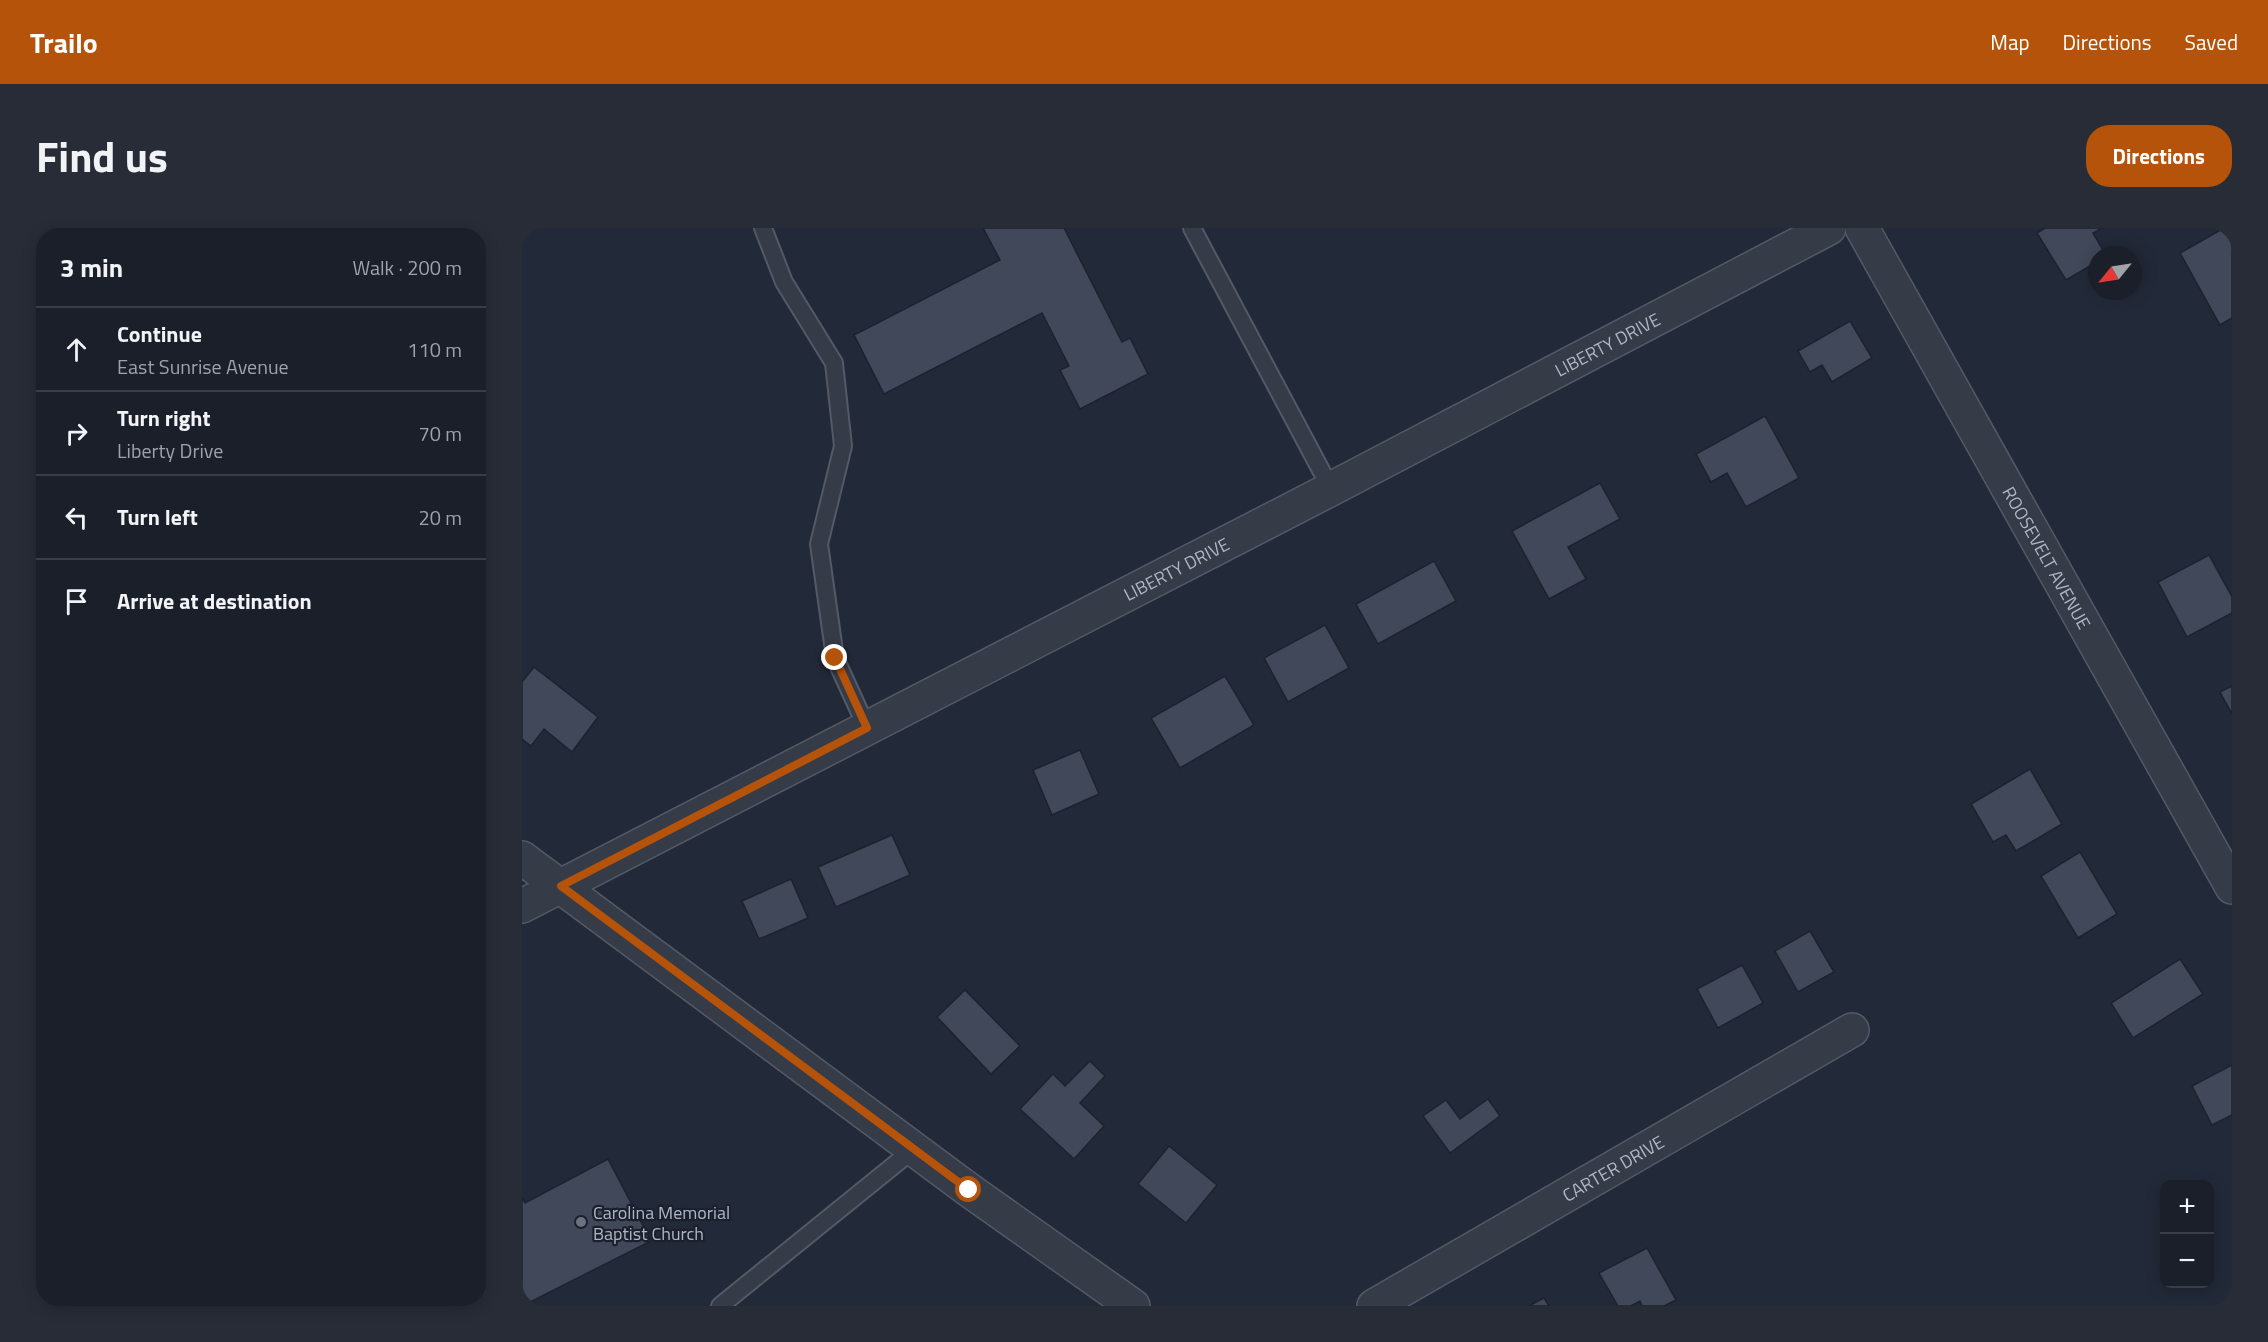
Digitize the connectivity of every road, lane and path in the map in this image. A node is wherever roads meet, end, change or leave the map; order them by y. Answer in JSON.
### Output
{"nodes":[{"id":1,"x":763,"y":228,"type":"edge"},
{"id":2,"x":1192,"y":228,"type":"edge"},
{"id":3,"x":1829,"y":228,"type":"edge"},
{"id":4,"x":1862,"y":228,"type":"edge"},
{"id":5,"x":1331,"y":489,"type":"junction"},
{"id":6,"x":867,"y":728,"type":"junction"},
{"id":7,"x":522,"y":858,"type":"edge"},
{"id":8,"x":561,"y":886,"type":"junction"},
{"id":9,"x":2232,"y":887,"type":"edge"},
{"id":10,"x":522,"y":906,"type":"edge"},
{"id":11,"x":1852,"y":1030,"type":"dead end"},
{"id":12,"x":914,"y":1149,"type":"junction"},
{"id":13,"x":720,"y":1306,"type":"edge"},
{"id":14,"x":1133,"y":1306,"type":"edge"},
{"id":15,"x":1374,"y":1306,"type":"edge"}],
"edges":[{"from":1,"to":6,"type":"lane"},
{"from":2,"to":5,"type":"lane"},
{"from":3,"to":5,"type":"street","name":"LIBERTY DRIVE"},
{"from":4,"to":9,"type":"street","name":"ROOSEVELT AVENUE"},
{"from":5,"to":6,"type":"street","name":"LIBERTY DRIVE"},
{"from":6,"to":8,"type":"street","name":"LIBERTY DRIVE"},
{"from":7,"to":8,"type":"street"},
{"from":8,"to":10,"type":"street","name":"LIBERTY DRIVE"},
{"from":8,"to":12,"type":"street"},
{"from":11,"to":15,"type":"street","name":"CARTER DRIVE"},
{"from":12,"to":13,"type":"lane"},
{"from":12,"to":14,"type":"street"}]}
